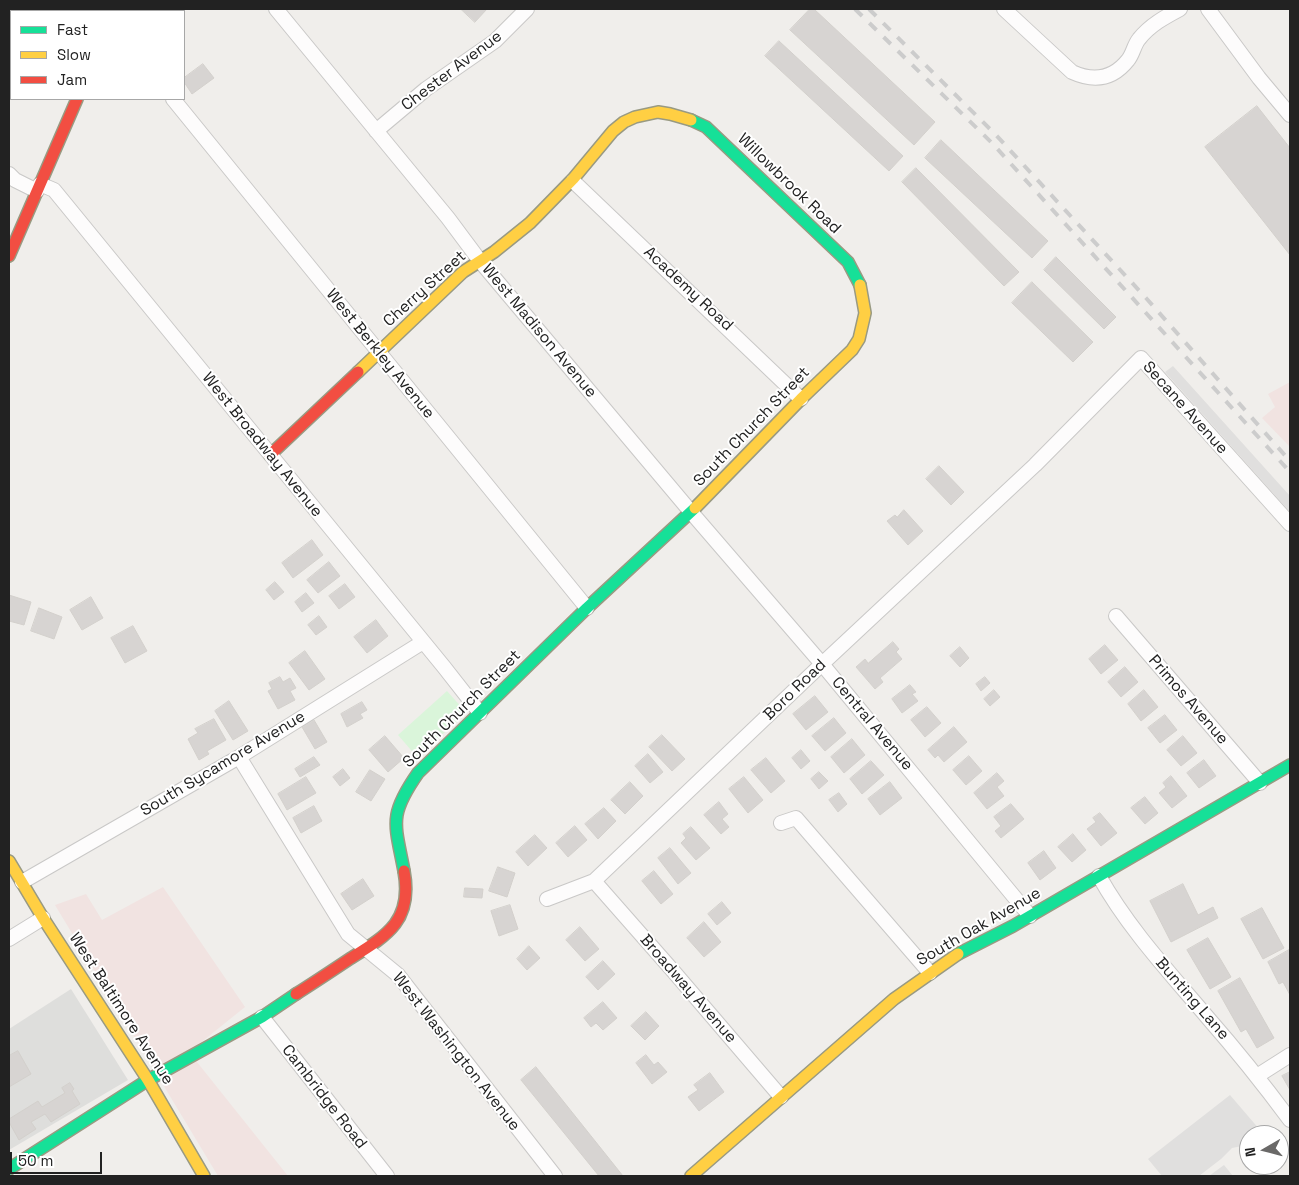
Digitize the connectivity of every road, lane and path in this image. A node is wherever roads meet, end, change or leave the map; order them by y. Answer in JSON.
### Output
{"nodes":[{"id":1,"x":276,"y":9,"type":"edge"},
{"id":2,"x":527,"y":9,"type":"edge"},
{"id":3,"x":1004,"y":9,"type":"edge"},
{"id":4,"x":1180,"y":9,"type":"edge"},
{"id":5,"x":1208,"y":9,"type":"edge"},
{"id":6,"x":77,"y":100,"type":"edge"},
{"id":7,"x":174,"y":100,"type":"edge"},
{"id":8,"x":1290,"y":115,"type":"edge"},
{"id":9,"x":621,"y":124,"type":"joint"},
{"id":10,"x":376,"y":131,"type":"junction"},
{"id":11,"x":9,"y":174,"type":"edge"},
{"id":12,"x":573,"y":181,"type":"junction"},
{"id":13,"x":38,"y":187,"type":"junction"},
{"id":14,"x":9,"y":256,"type":"edge"},
{"id":15,"x":480,"y":261,"type":"junction"},
{"id":16,"x":852,"y":350,"type":"joint"},
{"id":17,"x":379,"y":353,"type":"junction"},
{"id":18,"x":801,"y":399,"type":"junction"},
{"id":19,"x":270,"y":455,"type":"junction"},
{"id":20,"x":1035,"y":465,"type":"joint"},
{"id":21,"x":692,"y":512,"type":"junction"},
{"id":22,"x":1290,"y":524,"type":"edge"},
{"id":23,"x":587,"y":608,"type":"junction"},
{"id":24,"x":1116,"y":616,"type":"dead end"},
{"id":25,"x":423,"y":642,"type":"junction"},
{"id":26,"x":822,"y":664,"type":"junction"},
{"id":27,"x":480,"y":713,"type":"junction"},
{"id":28,"x":239,"y":757,"type":"junction"},
{"id":29,"x":1290,"y":765,"type":"edge"},
{"id":30,"x":1260,"y":783,"type":"junction"},
{"id":31,"x":781,"y":823,"type":"dead end"},
{"id":32,"x":9,"y":861,"type":"edge"},
{"id":33,"x":1099,"y":876,"type":"junction"},
{"id":34,"x":594,"y":881,"type":"junction"},
{"id":35,"x":22,"y":882,"type":"junction"},
{"id":36,"x":547,"y":899,"type":"dead end"},
{"id":37,"x":1030,"y":916,"type":"junction"},
{"id":38,"x":43,"y":918,"type":"junction"},
{"id":39,"x":9,"y":939,"type":"edge"},
{"id":40,"x":367,"y":949,"type":"junction"},
{"id":41,"x":930,"y":973,"type":"junction"},
{"id":42,"x":262,"y":1017,"type":"junction"},
{"id":43,"x":1290,"y":1055,"type":"edge"},
{"id":44,"x":1257,"y":1076,"type":"junction"},
{"id":45,"x":148,"y":1080,"type":"junction"},
{"id":46,"x":781,"y":1097,"type":"junction"},
{"id":47,"x":1290,"y":1120,"type":"edge"},
{"id":48,"x":9,"y":1169,"type":"edge"},
{"id":49,"x":204,"y":1176,"type":"edge"},
{"id":50,"x":387,"y":1176,"type":"edge"},
{"id":51,"x":554,"y":1176,"type":"edge"},
{"id":52,"x":691,"y":1176,"type":"edge"}],
"edges":[{"from":1,"to":10,"type":"street","name":"West Madison Avenue"},
{"from":2,"to":10,"type":"street","name":"Chester Avenue"},
{"from":3,"to":4,"type":"street"},
{"from":5,"to":8,"type":"street"},
{"from":6,"to":13,"type":"street"},
{"from":7,"to":17,"type":"street","name":"West Berkley Avenue"},
{"from":9,"to":12,"type":"street","name":"Cherry Street"},
{"from":9,"to":16,"type":"street","name":"Willowbrook Road"},
{"from":10,"to":15,"type":"street","name":"West Madison Avenue"},
{"from":11,"to":13,"type":"street","name":"West Broadway Avenue"},
{"from":12,"to":15,"type":"street","name":"Cherry Street"},
{"from":12,"to":18,"type":"street","name":"Academy Road"},
{"from":13,"to":14,"type":"street"},
{"from":13,"to":19,"type":"street","name":"West Broadway Avenue"},
{"from":15,"to":17,"type":"street","name":"Cherry Street"},
{"from":15,"to":21,"type":"street","name":"West Madison Avenue"},
{"from":16,"to":18,"type":"street","name":"South Church Street"},
{"from":17,"to":19,"type":"street","name":"Cherry Street"},
{"from":17,"to":23,"type":"street","name":"West Berkley Avenue"},
{"from":18,"to":21,"type":"street","name":"South Church Street"},
{"from":19,"to":25,"type":"street","name":"West Broadway Avenue"},
{"from":20,"to":22,"type":"street","name":"Secane Avenue"},
{"from":20,"to":26,"type":"street","name":"Boro Road"},
{"from":21,"to":23,"type":"street","name":"South Church Street"},
{"from":21,"to":26,"type":"street","name":"Central Avenue"},
{"from":23,"to":27,"type":"street","name":"South Church Street"},
{"from":24,"to":30,"type":"street","name":"Primos Avenue"},
{"from":25,"to":27,"type":"street","name":"West Broadway Avenue"},
{"from":25,"to":28,"type":"street","name":"South Sycamore Avenue"},
{"from":26,"to":34,"type":"street","name":"Boro Road"},
{"from":26,"to":37,"type":"street","name":"Central Avenue"},
{"from":27,"to":40,"type":"street","name":"South Church Street"},
{"from":28,"to":35,"type":"street","name":"South Sycamore Avenue"},
{"from":28,"to":40,"type":"street","name":"West Washington Avenue"},
{"from":29,"to":30,"type":"street","name":"South Oak Avenue"},
{"from":30,"to":33,"type":"street","name":"South Oak Avenue"},
{"from":31,"to":41,"type":"street"},
{"from":32,"to":35,"type":"street","name":"West Baltimore Avenue"},
{"from":33,"to":37,"type":"street","name":"South Oak Avenue"},
{"from":33,"to":44,"type":"street","name":"Bunting Lane"},
{"from":34,"to":36,"type":"street","name":"Boro Road"},
{"from":34,"to":46,"type":"street","name":"Broadway Avenue"},
{"from":35,"to":38,"type":"street","name":"West Baltimore Avenue"},
{"from":37,"to":41,"type":"street","name":"South Oak Avenue"},
{"from":38,"to":39,"type":"street"},
{"from":38,"to":45,"type":"street","name":"West Baltimore Avenue"},
{"from":40,"to":42,"type":"street","name":"South Church Street"},
{"from":40,"to":51,"type":"street","name":"West Washington Avenue"},
{"from":41,"to":46,"type":"street","name":"South Oak Avenue"},
{"from":42,"to":45,"type":"street","name":"South Church Street"},
{"from":42,"to":50,"type":"street","name":"Cambridge Road"},
{"from":43,"to":44,"type":"street"},
{"from":44,"to":47,"type":"street","name":"Bunting Lane"},
{"from":45,"to":48,"type":"street","name":"South Church Street"},
{"from":45,"to":49,"type":"street","name":"West Baltimore Avenue"},
{"from":46,"to":52,"type":"street","name":"South Oak Avenue"}]}
